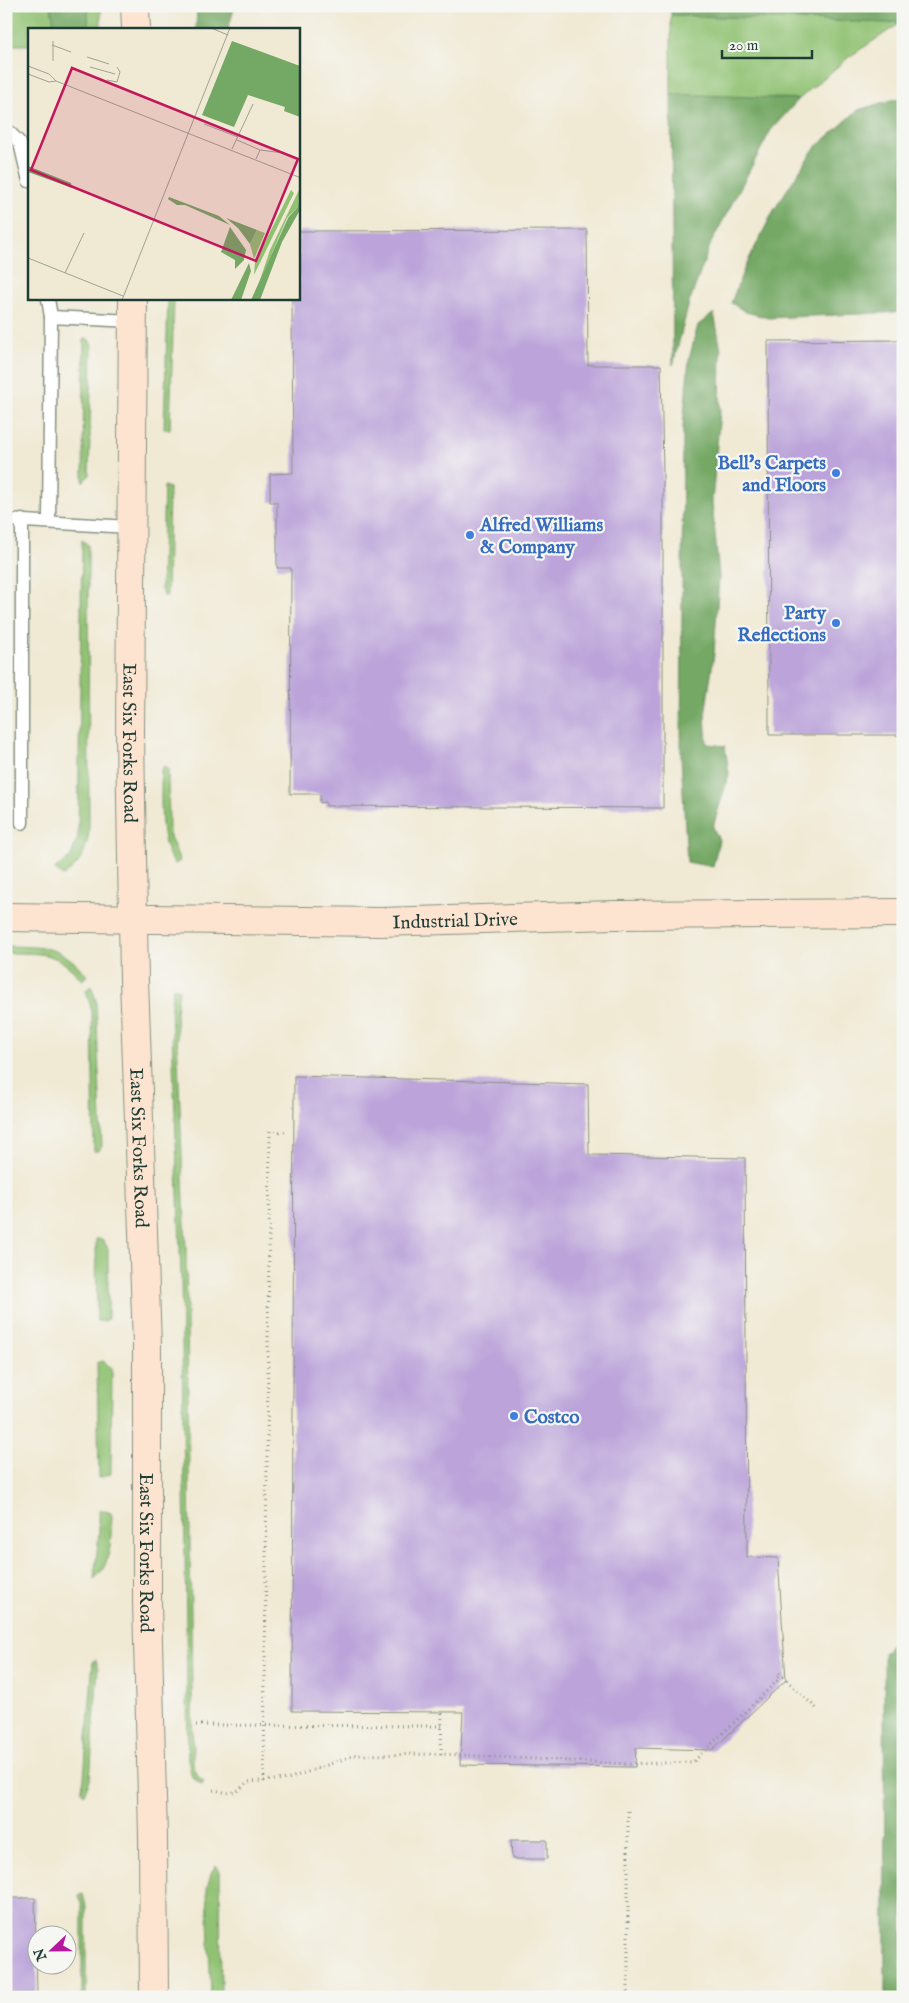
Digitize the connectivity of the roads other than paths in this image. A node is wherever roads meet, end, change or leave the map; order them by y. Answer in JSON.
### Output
{"nodes":[{"id":1,"x":136,"y":6,"type":"edge"},
{"id":2,"x":136,"y":28,"type":"edge"},
{"id":3,"x":6,"y":129,"type":"edge"},
{"id":4,"x":28,"y":176,"type":"edge"},
{"id":5,"x":48,"y":300,"type":"edge"},
{"id":6,"x":132,"y":310,"type":"edge"},
{"id":7,"x":51,"y":317,"type":"junction"},
{"id":8,"x":6,"y":520,"type":"edge"},
{"id":9,"x":22,"y":520,"type":"junction"},
{"id":10,"x":49,"y":521,"type":"junction"},
{"id":11,"x":130,"y":527,"type":"junction"},
{"id":12,"x":22,"y":823,"type":"dead end"},
{"id":13,"x":903,"y":913,"type":"edge"},
{"id":14,"x":6,"y":917,"type":"edge"},
{"id":15,"x":133,"y":919,"type":"junction"},
{"id":16,"x":154,"y":1997,"type":"edge"}],
"edges":[{"from":1,"to":2,"type":"main road"},
{"from":3,"to":4,"type":"lane"},
{"from":5,"to":7,"type":"lane"},
{"from":6,"to":7,"type":"lane"},
{"from":6,"to":11,"type":"main road","name":"East Six Forks Road"},
{"from":7,"to":10,"type":"lane"},
{"from":8,"to":9,"type":"lane"},
{"from":9,"to":10,"type":"lane"},
{"from":9,"to":12,"type":"lane"},
{"from":10,"to":11,"type":"lane"},
{"from":11,"to":15,"type":"main road","name":"East Six Forks Road"},
{"from":13,"to":15,"type":"main road","name":"Industrial Drive"},
{"from":14,"to":15,"type":"main road","name":"Industrial Drive"},
{"from":15,"to":16,"type":"main road","name":"East Six Forks Road"}]}
